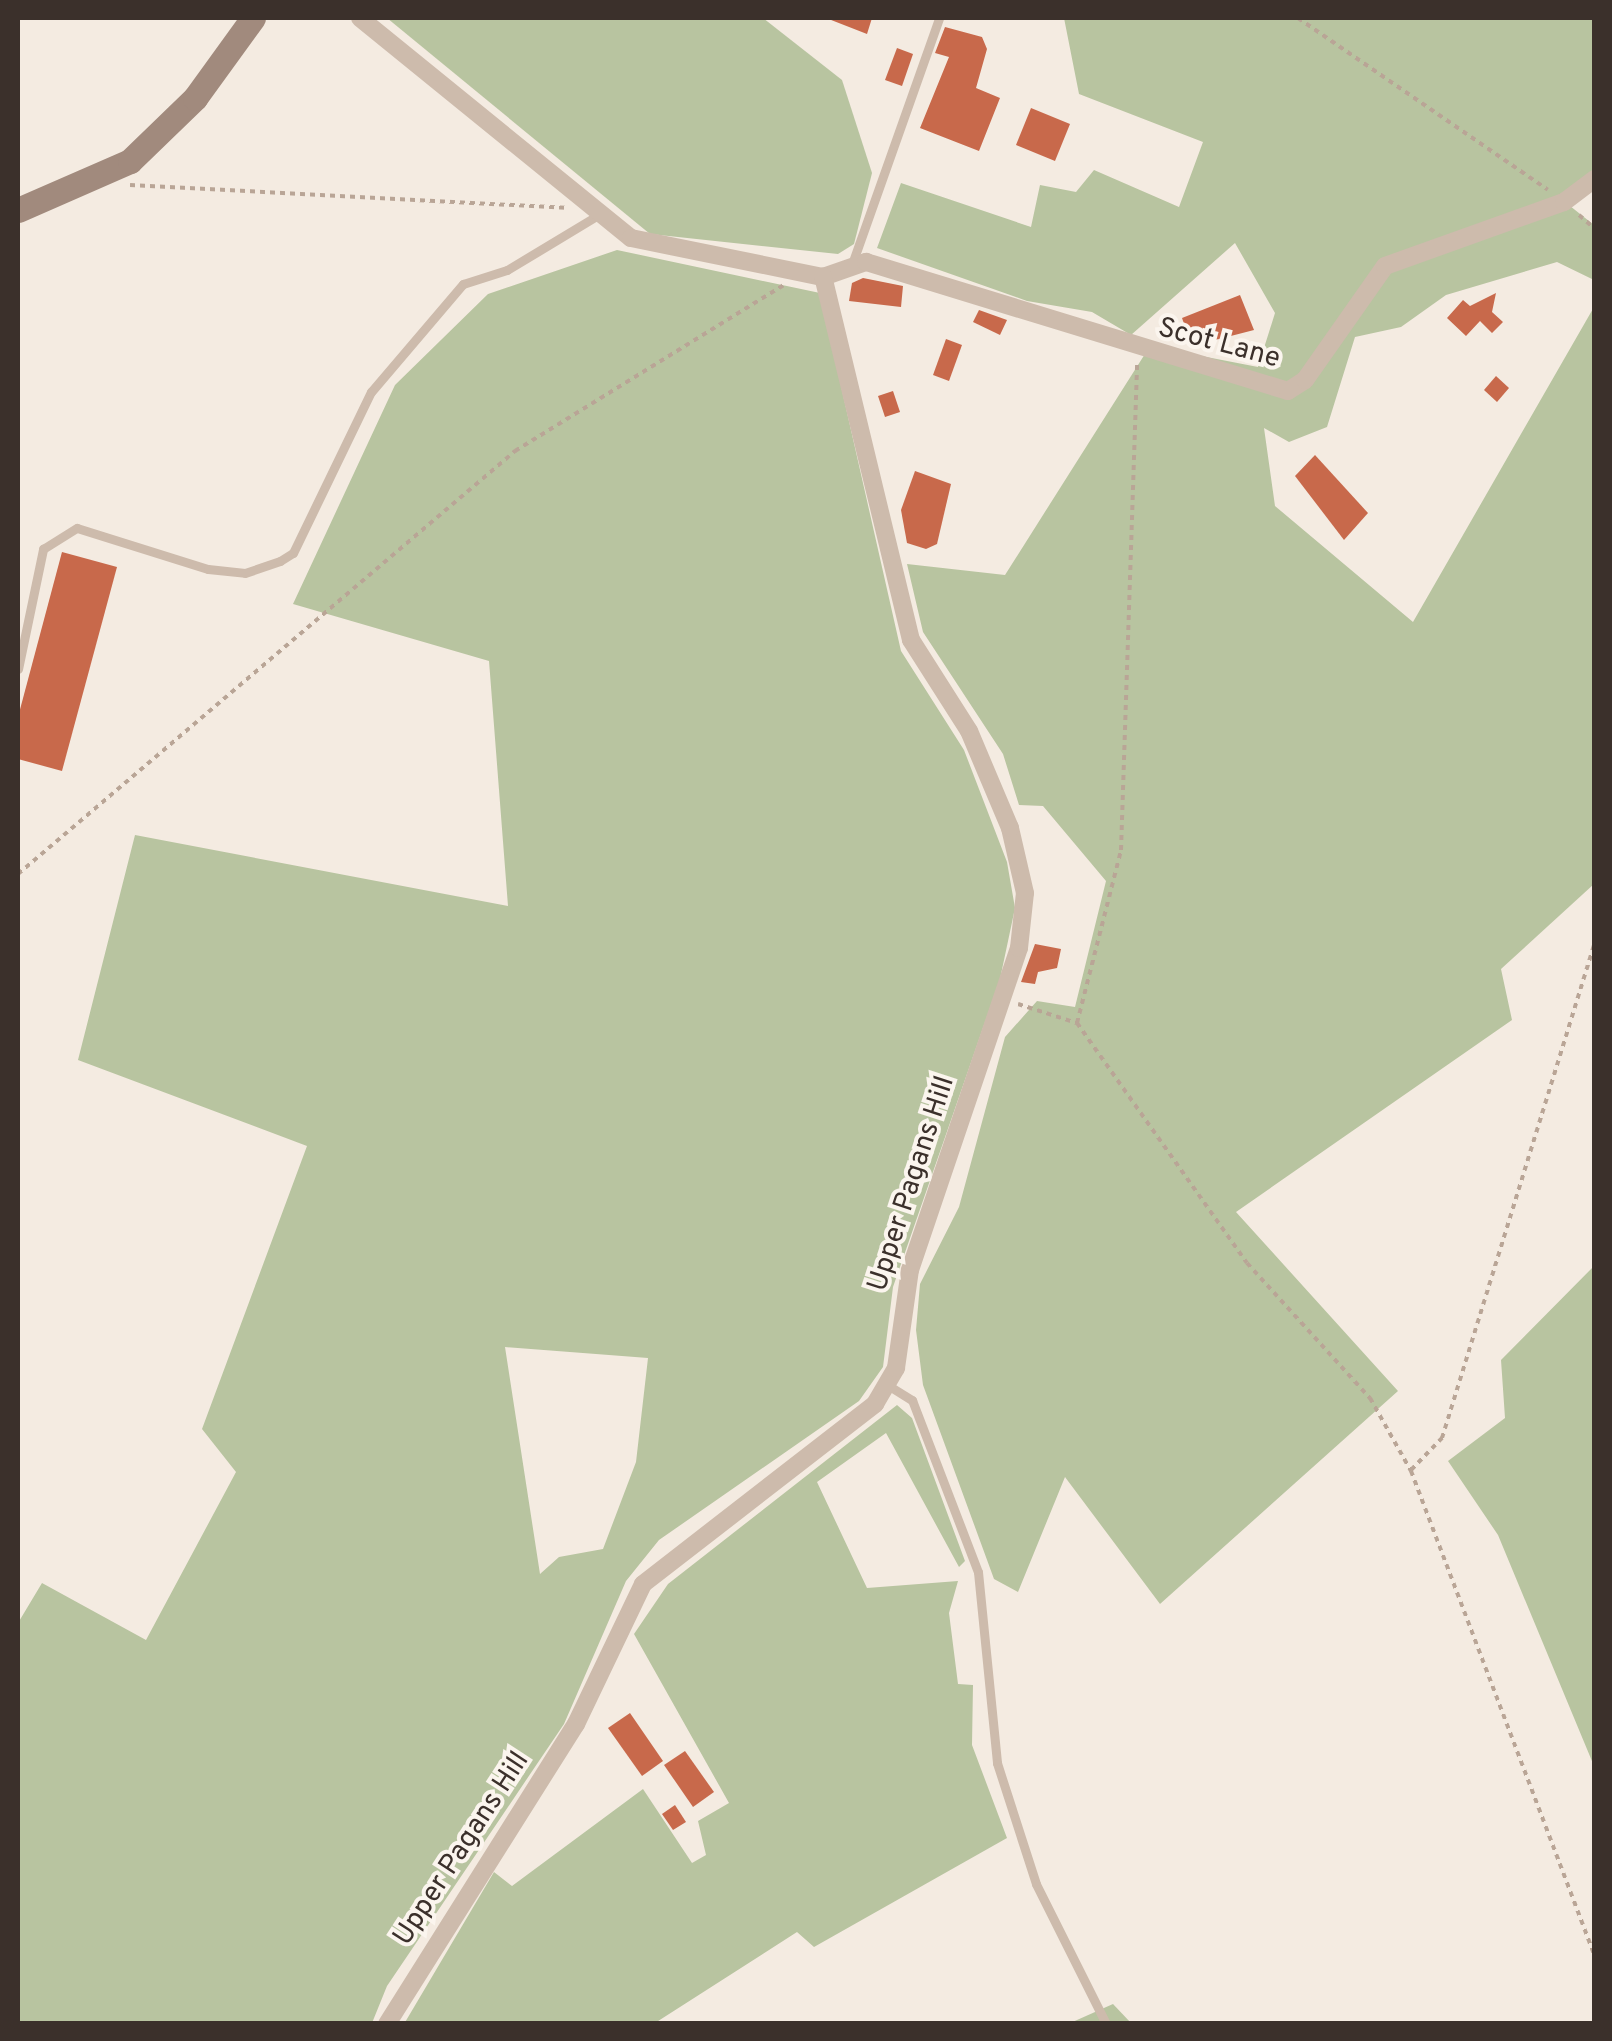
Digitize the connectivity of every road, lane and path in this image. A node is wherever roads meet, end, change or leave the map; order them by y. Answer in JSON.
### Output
{"nodes":[{"id":1,"x":253,"y":18,"type":"edge"},
{"id":2,"x":360,"y":18,"type":"edge"},
{"id":3,"x":939,"y":18,"type":"edge"},
{"id":4,"x":1298,"y":18,"type":"edge"},
{"id":5,"x":1594,"y":179,"type":"edge"},
{"id":6,"x":96,"y":182,"type":"junction"},
{"id":7,"x":1564,"y":202,"type":"junction"},
{"id":8,"x":18,"y":210,"type":"edge"},
{"id":9,"x":594,"y":212,"type":"junction"},
{"id":10,"x":852,"y":264,"type":"junction"},
{"id":11,"x":802,"y":268,"type":"junction"},
{"id":12,"x":824,"y":277,"type":"junction"},
{"id":13,"x":1138,"y":350,"type":"junction"},
{"id":14,"x":18,"y":669,"type":"edge"},
{"id":15,"x":18,"y":874,"type":"edge"},
{"id":16,"x":1594,"y":945,"type":"edge"},
{"id":17,"x":1006,"y":993,"type":"junction"},
{"id":18,"x":1077,"y":1022,"type":"junction"},
{"id":19,"x":886,"y":1384,"type":"junction"},
{"id":20,"x":1411,"y":1471,"type":"junction"},
{"id":21,"x":1594,"y":1954,"type":"edge"},
{"id":22,"x":388,"y":2024,"type":"edge"},
{"id":23,"x":1106,"y":2024,"type":"edge"}],
"edges":[{"from":1,"to":6,"type":"street"},
{"from":2,"to":9,"type":"street"},
{"from":3,"to":10,"type":"lane"},
{"from":4,"to":7,"type":"path"},
{"from":5,"to":7,"type":"street","name":"Scot Lane"},
{"from":6,"to":8,"type":"street"},
{"from":6,"to":9,"type":"path"},
{"from":7,"to":13,"type":"street","name":"Scot Lane"},
{"from":9,"to":11,"type":"street"},
{"from":9,"to":14,"type":"lane"},
{"from":10,"to":12,"type":"street"},
{"from":10,"to":13,"type":"street","name":"Scot Lane"},
{"from":11,"to":12,"type":"street"},
{"from":11,"to":15,"type":"path"},
{"from":12,"to":17,"type":"street","name":"Upper Pagans Hill"},
{"from":13,"to":18,"type":"path"},
{"from":16,"to":20,"type":"path"},
{"from":17,"to":18,"type":"path"},
{"from":17,"to":19,"type":"street","name":"Upper Pagans Hill"},
{"from":18,"to":20,"type":"path"},
{"from":19,"to":22,"type":"street","name":"Upper Pagans Hill"},
{"from":19,"to":23,"type":"lane"},
{"from":20,"to":21,"type":"path"}]}
